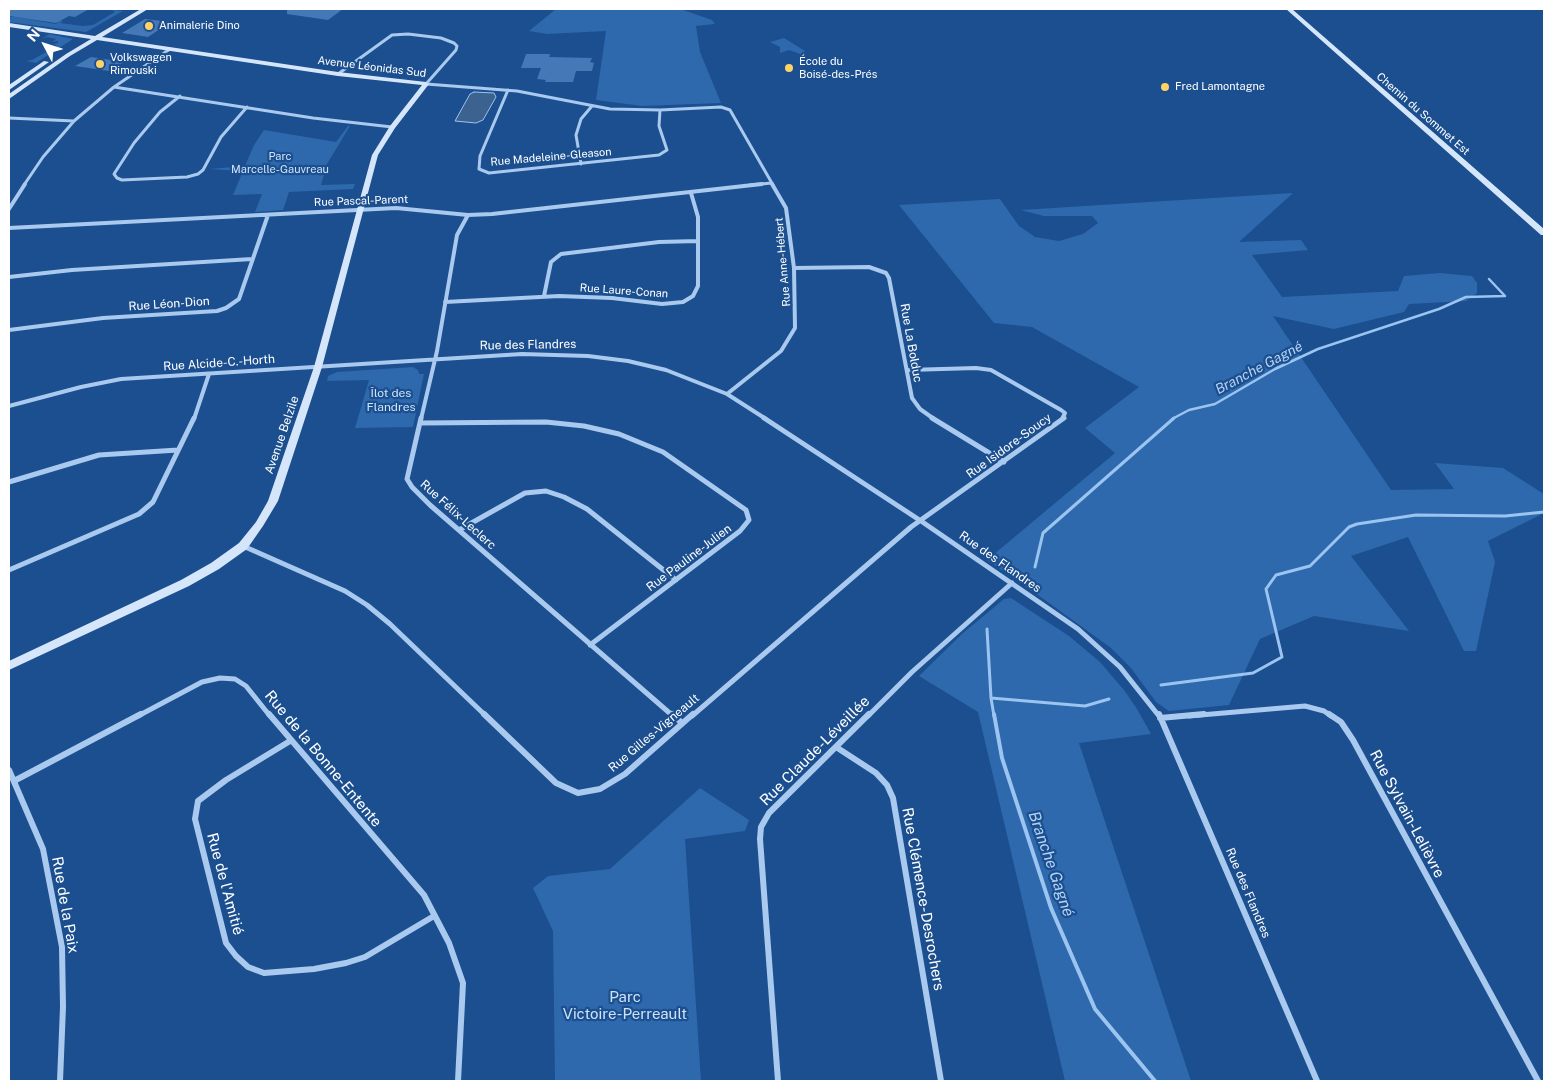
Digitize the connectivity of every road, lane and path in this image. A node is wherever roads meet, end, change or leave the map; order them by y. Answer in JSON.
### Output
{"nodes":[{"id":1,"x":134,"y":9,"type":"edge"},
{"id":2,"x":145,"y":9,"type":"edge"},
{"id":3,"x":1289,"y":9,"type":"edge"},
{"id":4,"x":9,"y":24,"type":"edge"},
{"id":5,"x":88,"y":36,"type":"junction"},
{"id":6,"x":96,"y":38,"type":"junction"},
{"id":7,"x":170,"y":49,"type":"junction"},
{"id":8,"x":338,"y":74,"type":"junction"},
{"id":9,"x":426,"y":84,"type":"junction"},
{"id":10,"x":114,"y":87,"type":"junction"},
{"id":11,"x":9,"y":88,"type":"edge"},
{"id":12,"x":508,"y":90,"type":"junction"},
{"id":13,"x":180,"y":96,"type":"junction"},
{"id":14,"x":9,"y":97,"type":"edge"},
{"id":15,"x":592,"y":106,"type":"junction"},
{"id":16,"x":247,"y":107,"type":"junction"},
{"id":17,"x":660,"y":110,"type":"junction"},
{"id":18,"x":732,"y":112,"type":"joint"},
{"id":19,"x":9,"y":118,"type":"edge"},
{"id":20,"x":74,"y":120,"type":"junction"},
{"id":21,"x":392,"y":127,"type":"junction"},
{"id":22,"x":581,"y":164,"type":"junction"},
{"id":23,"x":772,"y":183,"type":"junction"},
{"id":24,"x":691,"y":193,"type":"junction"},
{"id":25,"x":9,"y":209,"type":"edge"},
{"id":26,"x":360,"y":209,"type":"junction"},
{"id":27,"x":268,"y":215,"type":"junction"},
{"id":28,"x":468,"y":215,"type":"junction"},
{"id":29,"x":9,"y":228,"type":"edge"},
{"id":30,"x":1544,"y":233,"type":"edge"},
{"id":31,"x":698,"y":241,"type":"junction"},
{"id":32,"x":252,"y":259,"type":"junction"},
{"id":33,"x":794,"y":268,"type":"junction"},
{"id":34,"x":9,"y":277,"type":"edge"},
{"id":35,"x":544,"y":296,"type":"junction"},
{"id":36,"x":445,"y":302,"type":"junction"},
{"id":37,"x":9,"y":330,"type":"edge"},
{"id":38,"x":434,"y":359,"type":"junction"},
{"id":39,"x":318,"y":366,"type":"junction"},
{"id":40,"x":908,"y":370,"type":"junction"},
{"id":41,"x":209,"y":374,"type":"junction"},
{"id":42,"x":727,"y":394,"type":"junction"},
{"id":43,"x":9,"y":406,"type":"edge"},
{"id":44,"x":420,"y":422,"type":"junction"},
{"id":45,"x":178,"y":450,"type":"junction"},
{"id":46,"x":1004,"y":462,"type":"junction"},
{"id":47,"x":9,"y":482,"type":"edge"},
{"id":48,"x":921,"y":521,"type":"junction"},
{"id":49,"x":459,"y":530,"type":"junction"},
{"id":50,"x":243,"y":546,"type":"junction"},
{"id":51,"x":9,"y":570,"type":"edge"},
{"id":52,"x":676,"y":580,"type":"junction"},
{"id":53,"x":1012,"y":583,"type":"junction"},
{"id":54,"x":590,"y":646,"type":"junction"},
{"id":55,"x":9,"y":666,"type":"edge"},
{"id":56,"x":1160,"y":718,"type":"junction"},
{"id":57,"x":682,"y":723,"type":"junction"},
{"id":58,"x":290,"y":741,"type":"junction"},
{"id":59,"x":836,"y":747,"type":"junction"},
{"id":60,"x":9,"y":770,"type":"edge"},
{"id":61,"x":14,"y":781,"type":"junction"},
{"id":62,"x":434,"y":916,"type":"junction"},
{"id":63,"x":60,"y":1081,"type":"edge"},
{"id":64,"x":458,"y":1081,"type":"edge"},
{"id":65,"x":778,"y":1081,"type":"edge"},
{"id":66,"x":940,"y":1081,"type":"edge"},
{"id":67,"x":1317,"y":1081,"type":"edge"},
{"id":68,"x":1538,"y":1081,"type":"edge"}],
"edges":[{"from":1,"to":5,"type":"street"},
{"from":2,"to":6,"type":"street"},
{"from":3,"to":30,"type":"street","name":"Chemin du Sommet Est"},
{"from":4,"to":5,"type":"street","name":"Avenue Léonidas Sud"},
{"from":5,"to":6,"type":"street","name":"Avenue Léonidas Sud"},
{"from":5,"to":11,"type":"street"},
{"from":6,"to":7,"type":"street","name":"Avenue Léonidas Sud"},
{"from":6,"to":14,"type":"street"},
{"from":7,"to":8,"type":"street","name":"Avenue Léonidas Sud"},
{"from":7,"to":10,"type":"street"},
{"from":8,"to":9,"type":"street","name":"Avenue Léonidas Sud"},
{"from":8,"to":9,"type":"street"},
{"from":9,"to":12,"type":"street","name":"Avenue Léonidas Sud"},
{"from":9,"to":21,"type":"street","name":"Avenue Belzile"},
{"from":10,"to":13,"type":"street"},
{"from":10,"to":20,"type":"street"},
{"from":12,"to":15,"type":"street","name":"Avenue Léonidas Sud"},
{"from":12,"to":22,"type":"street","name":"Rue Madeleine-Gleason"},
{"from":13,"to":16,"type":"street"},
{"from":13,"to":16,"type":"street"},
{"from":15,"to":17,"type":"street","name":"Avenue Léonidas Sud"},
{"from":15,"to":22,"type":"street"},
{"from":16,"to":21,"type":"street"},
{"from":17,"to":18,"type":"street","name":"Avenue Léonidas Sud"},
{"from":17,"to":22,"type":"street","name":"Rue Madeleine-Gleason"},
{"from":18,"to":23,"type":"street","name":"Rue Anne-Hébert"},
{"from":19,"to":20,"type":"street"},
{"from":20,"to":25,"type":"street"},
{"from":21,"to":26,"type":"street","name":"Avenue Belzile"},
{"from":23,"to":24,"type":"street","name":"Rue Pascal-Parent"},
{"from":23,"to":33,"type":"street","name":"Rue Anne-Hébert"},
{"from":24,"to":28,"type":"street","name":"Rue Pascal-Parent"},
{"from":24,"to":31,"type":"street","name":"Rue Laure-Conan"},
{"from":26,"to":27,"type":"street","name":"Rue Pascal-Parent"},
{"from":26,"to":28,"type":"street","name":"Rue Pascal-Parent"},
{"from":26,"to":39,"type":"street","name":"Avenue Belzile"},
{"from":27,"to":29,"type":"street","name":"Rue Pascal-Parent"},
{"from":27,"to":32,"type":"street","name":"Rue Léon-Dion"},
{"from":28,"to":36,"type":"street","name":"Rue Félix-Leclerc"},
{"from":31,"to":35,"type":"street"},
{"from":31,"to":35,"type":"street","name":"Rue Laure-Conan"},
{"from":32,"to":34,"type":"street"},
{"from":32,"to":37,"type":"street","name":"Rue Léon-Dion"},
{"from":33,"to":40,"type":"street","name":"Rue La Bolduc"},
{"from":33,"to":42,"type":"street","name":"Rue Anne-Hébert"},
{"from":35,"to":36,"type":"street","name":"Rue Laure-Conan"},
{"from":36,"to":38,"type":"street","name":"Rue Félix-Leclerc"},
{"from":38,"to":39,"type":"street","name":"Rue Alcide-C.-Horth"},
{"from":38,"to":42,"type":"street","name":"Rue des Flandres"},
{"from":38,"to":44,"type":"street","name":"Rue Félix-Leclerc"},
{"from":39,"to":41,"type":"street","name":"Rue Alcide-C.-Horth"},
{"from":39,"to":50,"type":"street","name":"Avenue Belzile"},
{"from":40,"to":46,"type":"street","name":"Rue La Bolduc"},
{"from":40,"to":46,"type":"street","name":"Rue Isidore-Soucy"},
{"from":41,"to":43,"type":"street","name":"Rue Alcide-C.-Horth"},
{"from":41,"to":45,"type":"street"},
{"from":42,"to":48,"type":"street","name":"Rue des Flandres"},
{"from":44,"to":49,"type":"street","name":"Rue Félix-Leclerc"},
{"from":44,"to":52,"type":"street","name":"Rue Pauline-Julien"},
{"from":45,"to":47,"type":"street"},
{"from":45,"to":51,"type":"street"},
{"from":46,"to":48,"type":"street","name":"Rue Isidore-Soucy"},
{"from":48,"to":53,"type":"street","name":"Rue des Flandres"},
{"from":48,"to":57,"type":"street","name":"Rue Gilles-Vigneault"},
{"from":49,"to":52,"type":"street"},
{"from":49,"to":54,"type":"street","name":"Rue Félix-Leclerc"},
{"from":50,"to":55,"type":"street","name":"Avenue Belzile"},
{"from":50,"to":57,"type":"street","name":"Rue Gilles-Vigneault"},
{"from":52,"to":54,"type":"street","name":"Rue Pauline-Julien"},
{"from":53,"to":56,"type":"street","name":"Rue des Flandres"},
{"from":53,"to":59,"type":"street","name":"Rue Claude-Léveillée"},
{"from":54,"to":57,"type":"street","name":"Rue Félix-Leclerc"},
{"from":56,"to":67,"type":"street","name":"Rue des Flandres"},
{"from":56,"to":68,"type":"street","name":"Rue Sylvain-Lelièvre"},
{"from":58,"to":61,"type":"street","name":"Rue de la Bonne-Entente"},
{"from":58,"to":62,"type":"street","name":"Rue de la Bonne-Entente"},
{"from":58,"to":62,"type":"street","name":"Rue de l'Amitié"},
{"from":59,"to":65,"type":"street","name":"Rue Claude-Léveillée"},
{"from":59,"to":66,"type":"street","name":"Rue Clémence-Desrochers"},
{"from":60,"to":61,"type":"street","name":"Rue de la Paix"},
{"from":61,"to":63,"type":"street","name":"Rue de la Paix"},
{"from":62,"to":64,"type":"street","name":"Rue de la Bonne-Entente"}]}
